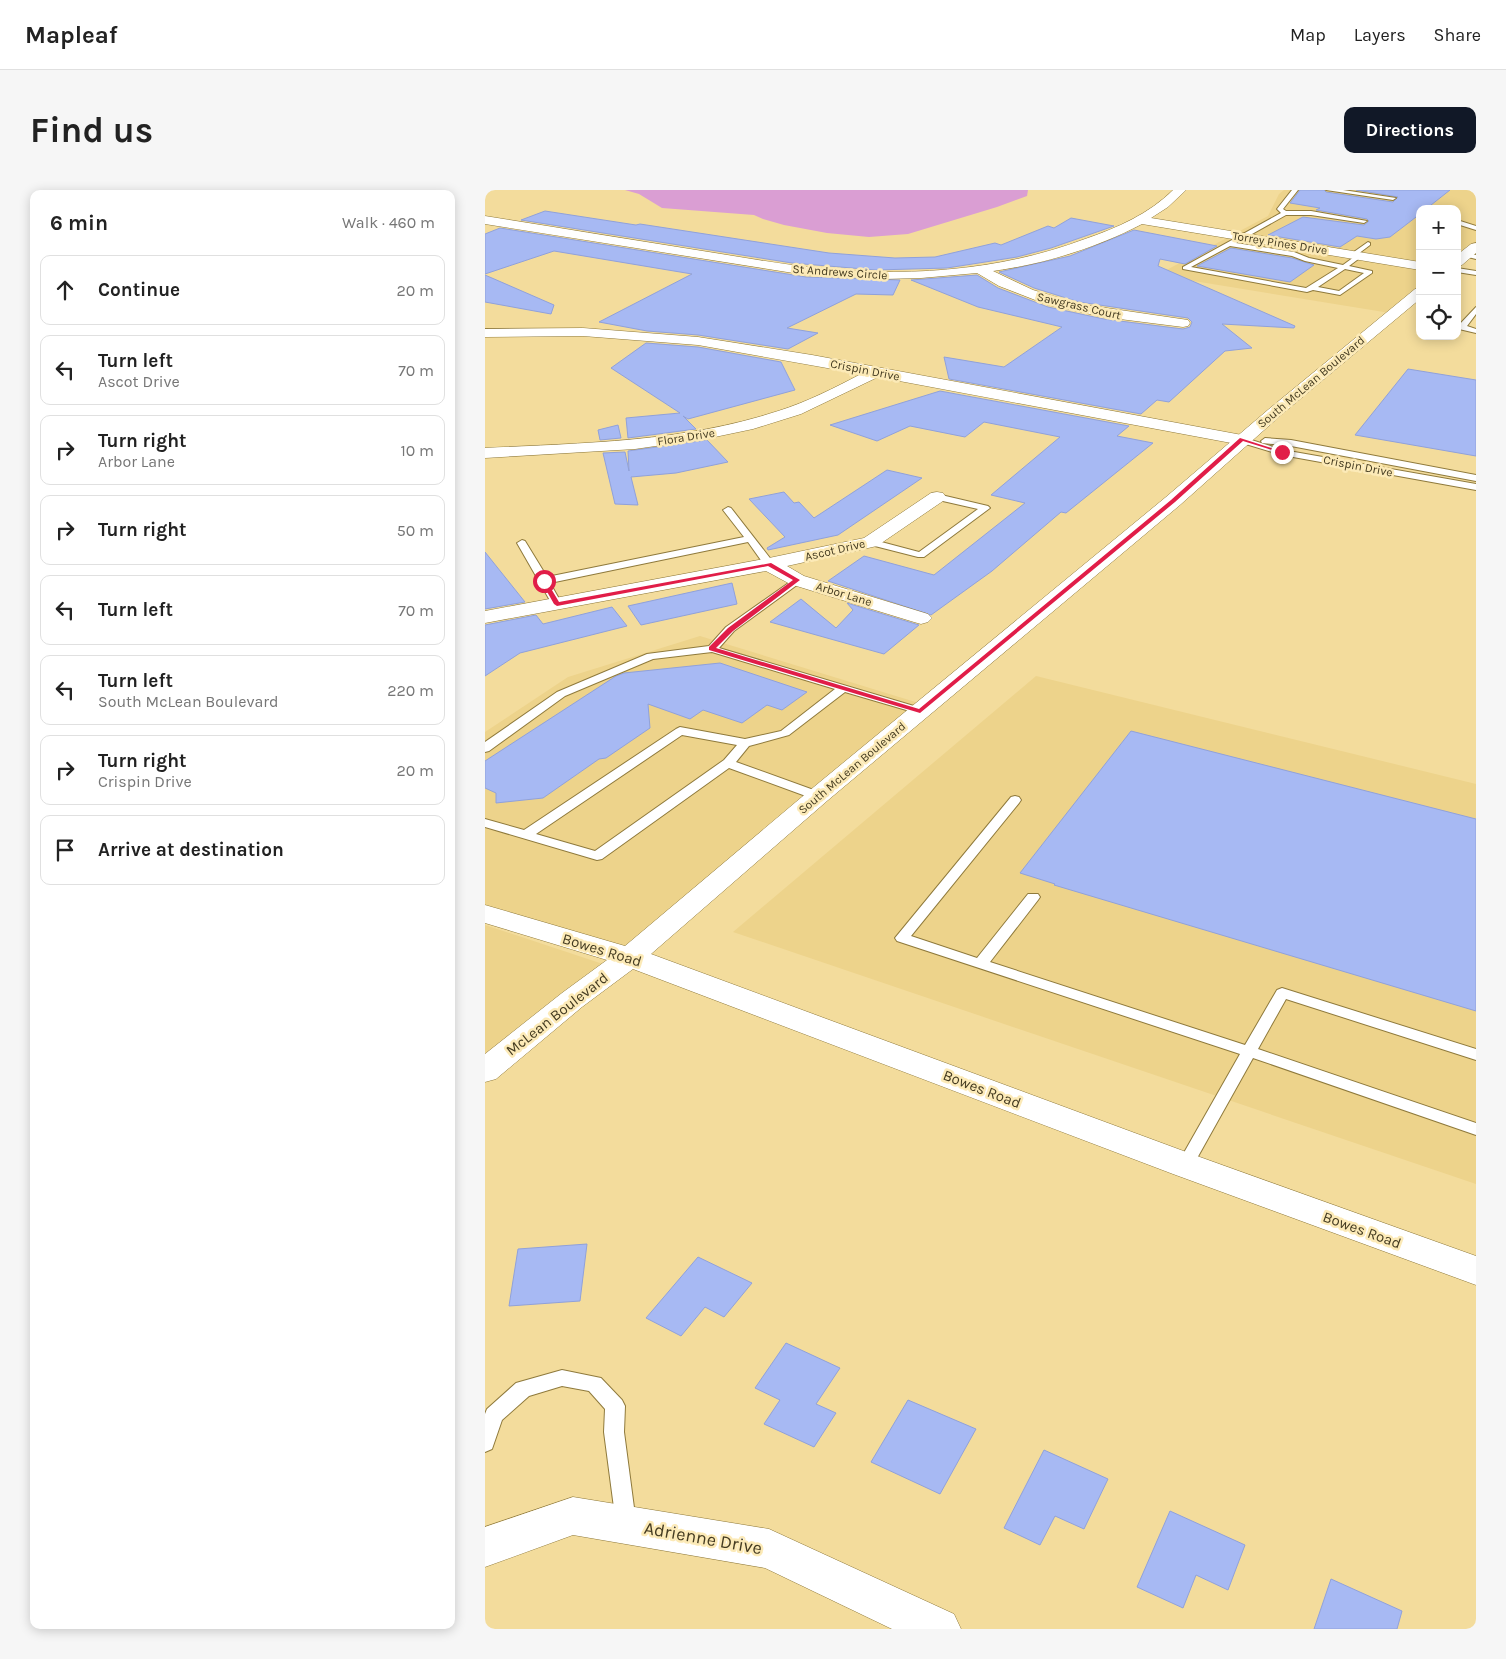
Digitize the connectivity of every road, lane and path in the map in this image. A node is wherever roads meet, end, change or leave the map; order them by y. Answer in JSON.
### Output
{"nodes":[{"id":1,"x":1180,"y":190,"type":"edge"},
{"id":2,"x":1295,"y":190,"type":"edge"},
{"id":3,"x":1329,"y":190,"type":"edge"},
{"id":4,"x":1393,"y":198,"type":"dead end"},
{"id":5,"x":1285,"y":213,"type":"junction"},
{"id":6,"x":485,"y":220,"type":"edge"},
{"id":7,"x":1141,"y":220,"type":"junction"},
{"id":8,"x":1364,"y":221,"type":"dead end"},
{"id":9,"x":1461,"y":222,"type":"edge"},
{"id":10,"x":1461,"y":223,"type":"edge"},
{"id":11,"x":1476,"y":223,"type":"edge"},
{"id":12,"x":1476,"y":228,"type":"edge"},
{"id":13,"x":1242,"y":237,"type":"junction"},
{"id":14,"x":1228,"y":244,"type":"junction"},
{"id":15,"x":1368,"y":244,"type":"dead end"},
{"id":16,"x":1356,"y":255,"type":"junction"},
{"id":17,"x":1416,"y":265,"type":"edge"},
{"id":18,"x":1344,"y":267,"type":"junction"},
{"id":19,"x":981,"y":270,"type":"junction"},
{"id":20,"x":1461,"y":271,"type":"edge"},
{"id":21,"x":1476,"y":273,"type":"edge"},
{"id":22,"x":1312,"y":288,"type":"junction"},
{"id":23,"x":1416,"y":295,"type":"edge"},
{"id":24,"x":1476,"y":309,"type":"edge"},
{"id":25,"x":1183,"y":323,"type":"dead end"},
{"id":26,"x":1476,"y":331,"type":"edge"},
{"id":27,"x":485,"y":333,"type":"edge"},
{"id":28,"x":877,"y":372,"type":"junction"},
{"id":29,"x":1242,"y":440,"type":"junction"},
{"id":30,"x":485,"y":453,"type":"edge"},
{"id":31,"x":1476,"y":478,"type":"edge"},
{"id":32,"x":1476,"y":486,"type":"edge"},
{"id":33,"x":937,"y":497,"type":"joint"},
{"id":34,"x":728,"y":510,"type":"dead end"},
{"id":35,"x":750,"y":539,"type":"junction"},
{"id":36,"x":870,"y":542,"type":"junction"},
{"id":37,"x":522,"y":543,"type":"dead end"},
{"id":38,"x":769,"y":564,"type":"junction"},
{"id":39,"x":797,"y":580,"type":"junction"},
{"id":40,"x":544,"y":581,"type":"junction"},
{"id":41,"x":557,"y":604,"type":"junction"},
{"id":42,"x":485,"y":617,"type":"edge"},
{"id":43,"x":921,"y":618,"type":"dead end"},
{"id":44,"x":712,"y":648,"type":"junction"},
{"id":45,"x":845,"y":688,"type":"junction"},
{"id":46,"x":920,"y":711,"type":"junction"},
{"id":47,"x":745,"y":743,"type":"junction"},
{"id":48,"x":485,"y":748,"type":"edge"},
{"id":49,"x":728,"y":764,"type":"junction"},
{"id":50,"x":818,"y":796,"type":"junction"},
{"id":51,"x":1015,"y":800,"type":"dead end"},
{"id":52,"x":485,"y":823,"type":"edge"},
{"id":53,"x":526,"y":835,"type":"junction"},
{"id":54,"x":1033,"y":897,"type":"dead end"},
{"id":55,"x":485,"y":914,"type":"edge"},
{"id":56,"x":630,"y":957,"type":"junction"},
{"id":57,"x":980,"y":964,"type":"junction"},
{"id":58,"x":1248,"y":1053,"type":"junction"},
{"id":59,"x":1476,"y":1055,"type":"edge"},
{"id":60,"x":485,"y":1071,"type":"edge"},
{"id":61,"x":1476,"y":1129,"type":"edge"},
{"id":62,"x":1185,"y":1165,"type":"junction"},
{"id":63,"x":1476,"y":1271,"type":"edge"},
{"id":64,"x":485,"y":1443,"type":"edge"},
{"id":65,"x":627,"y":1525,"type":"junction"},
{"id":66,"x":485,"y":1547,"type":"edge"},
{"id":67,"x":939,"y":1629,"type":"edge"}],
"edges":[{"from":1,"to":7,"type":"street","name":"St Andrews Circle"},
{"from":2,"to":5,"type":"lane"},
{"from":3,"to":4,"type":"lane"},
{"from":5,"to":8,"type":"lane"},
{"from":5,"to":13,"type":"lane"},
{"from":6,"to":19,"type":"street","name":"St Andrews Circle"},
{"from":7,"to":13,"type":"street","name":"Torrey Pines Drive"},
{"from":7,"to":19,"type":"street","name":"St Andrews Circle"},
{"from":9,"to":11,"type":"lane"},
{"from":10,"to":12,"type":"lane"},
{"from":13,"to":14,"type":"lane"},
{"from":13,"to":16,"type":"street","name":"Torrey Pines Drive"},
{"from":14,"to":18,"type":"lane"},
{"from":14,"to":22,"type":"lane"},
{"from":15,"to":16,"type":"lane"},
{"from":16,"to":17,"type":"street","name":"Torrey Pines Drive"},
{"from":16,"to":18,"type":"lane"},
{"from":18,"to":22,"type":"lane"},
{"from":18,"to":22,"type":"lane"},
{"from":19,"to":25,"type":"street","name":"Sawgrass Court"},
{"from":20,"to":21,"type":"lane"},
{"from":23,"to":29,"type":"street","name":"South McLean Boulevard"},
{"from":24,"to":26,"type":"lane"},
{"from":27,"to":28,"type":"street","name":"Crispin Drive"},
{"from":28,"to":29,"type":"street","name":"Crispin Drive"},
{"from":28,"to":30,"type":"street","name":"Flora Drive"},
{"from":29,"to":31,"type":"lane","name":"Crispin Drive"},
{"from":29,"to":32,"type":"lane","name":"Crispin Drive"},
{"from":29,"to":46,"type":"street","name":"South McLean Boulevard"},
{"from":33,"to":36,"type":"street","name":"Ascot Drive"},
{"from":33,"to":36,"type":"lane"},
{"from":34,"to":35,"type":"lane"},
{"from":35,"to":38,"type":"lane"},
{"from":35,"to":40,"type":"lane"},
{"from":36,"to":38,"type":"street","name":"Ascot Drive"},
{"from":37,"to":40,"type":"lane"},
{"from":38,"to":39,"type":"street","name":"Arbor Lane"},
{"from":38,"to":41,"type":"street","name":"Ascot Drive"},
{"from":39,"to":43,"type":"street","name":"Arbor Lane"},
{"from":39,"to":44,"type":"lane"},
{"from":40,"to":41,"type":"lane"},
{"from":41,"to":42,"type":"street","name":"Ascot Drive"},
{"from":44,"to":45,"type":"lane"},
{"from":44,"to":48,"type":"lane"},
{"from":45,"to":46,"type":"lane"},
{"from":45,"to":47,"type":"lane"},
{"from":46,"to":50,"type":"street","name":"South McLean Boulevard"},
{"from":47,"to":49,"type":"lane"},
{"from":47,"to":53,"type":"lane"},
{"from":49,"to":50,"type":"lane"},
{"from":49,"to":53,"type":"lane"},
{"from":50,"to":56,"type":"street","name":"South McLean Boulevard"},
{"from":51,"to":57,"type":"lane"},
{"from":52,"to":53,"type":"lane"},
{"from":54,"to":57,"type":"lane"},
{"from":55,"to":56,"type":"street","name":"Bowes Road"},
{"from":56,"to":60,"type":"street","name":"McLean Boulevard"},
{"from":56,"to":62,"type":"street","name":"Bowes Road"},
{"from":57,"to":58,"type":"lane"},
{"from":58,"to":59,"type":"lane"},
{"from":58,"to":61,"type":"lane"},
{"from":58,"to":62,"type":"lane"},
{"from":62,"to":63,"type":"street","name":"Bowes Road"},
{"from":64,"to":65,"type":"lane"},
{"from":65,"to":66,"type":"street","name":"Adrienne Drive"},
{"from":65,"to":67,"type":"street","name":"Adrienne Drive"}]}
